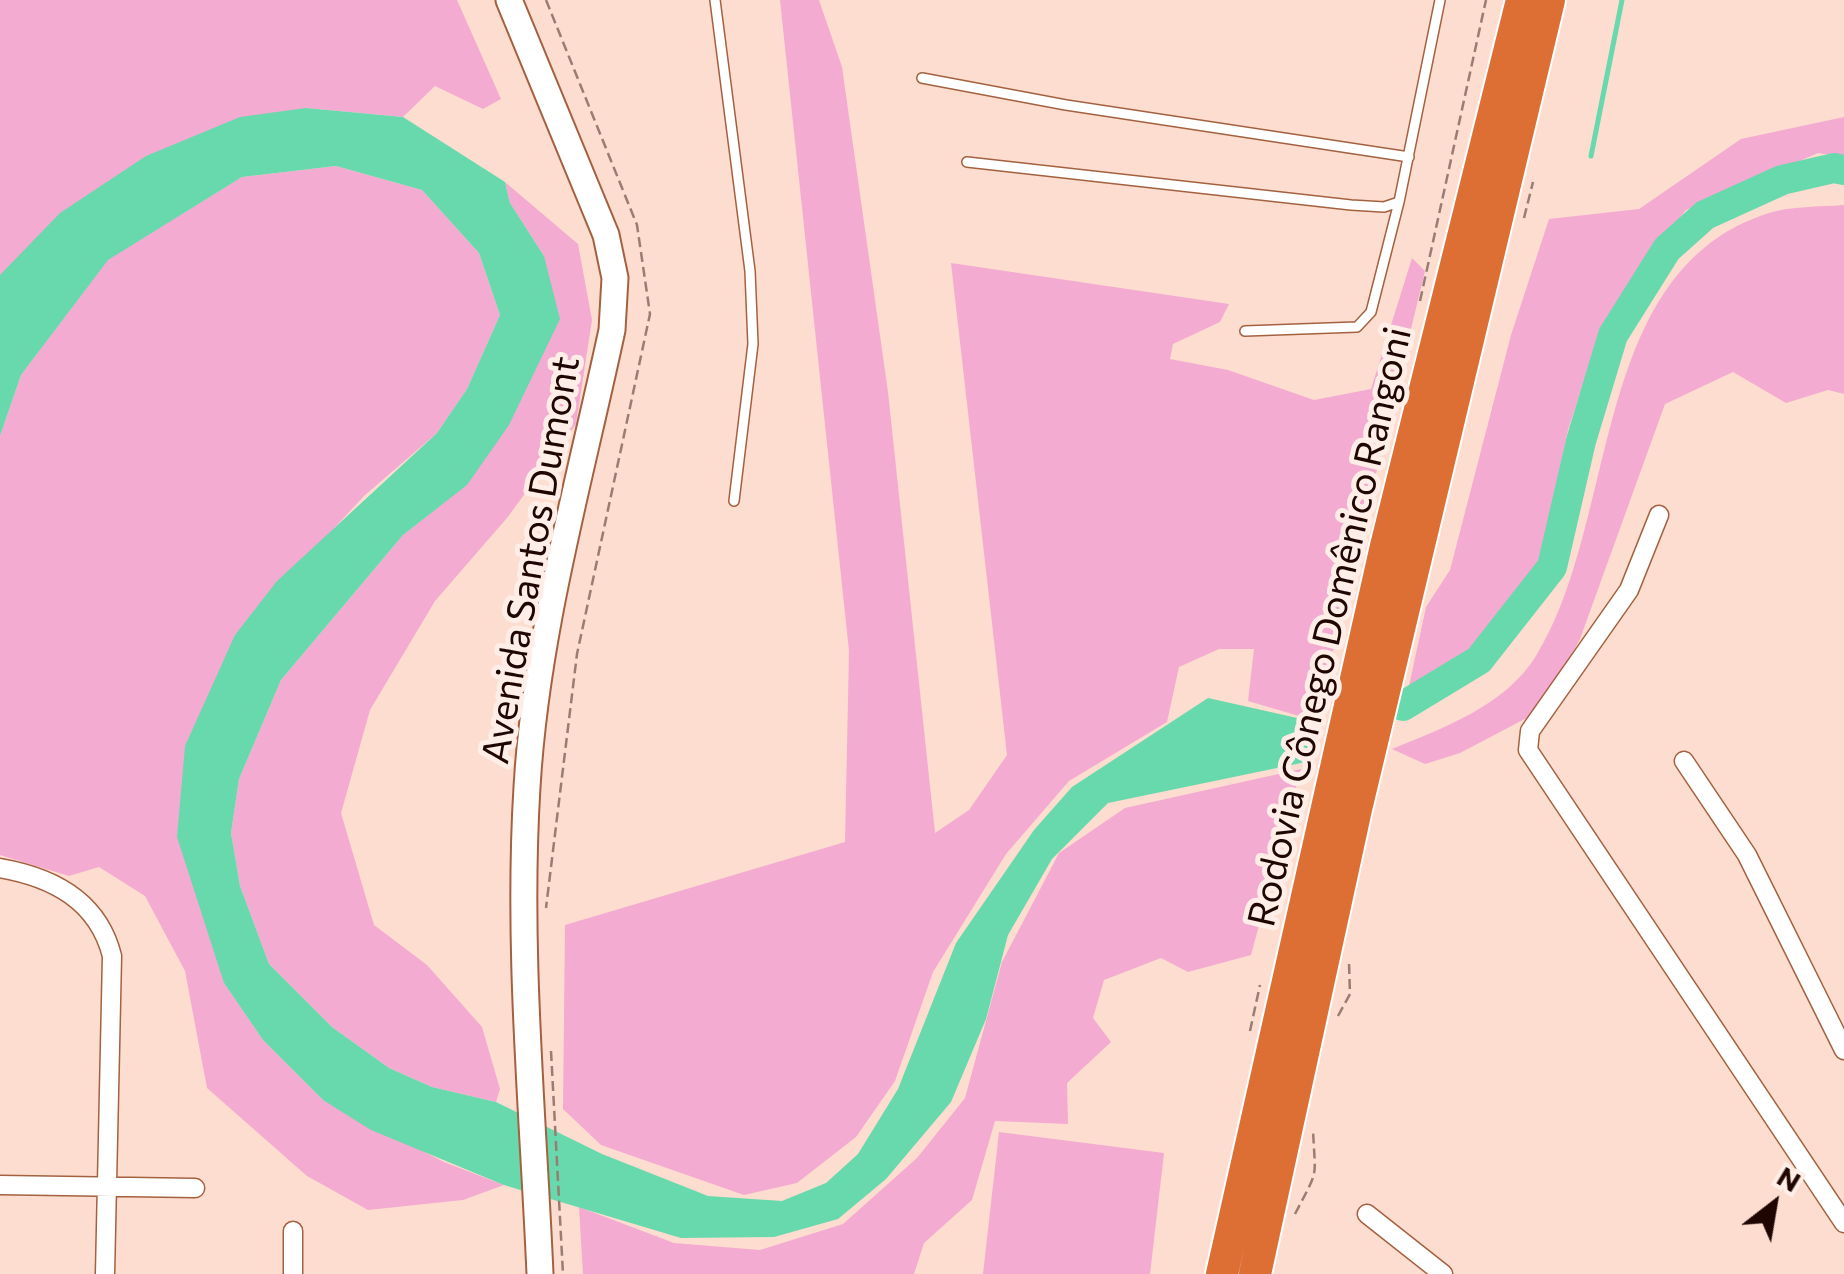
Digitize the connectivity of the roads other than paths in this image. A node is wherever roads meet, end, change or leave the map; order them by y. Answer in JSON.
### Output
{"nodes":[{"id":1,"x":509,"y":0,"type":"edge"},
{"id":2,"x":715,"y":0,"type":"edge"},
{"id":3,"x":1440,"y":0,"type":"edge"},
{"id":4,"x":1510,"y":0,"type":"edge"},
{"id":5,"x":1522,"y":0,"type":"edge"},
{"id":6,"x":1548,"y":0,"type":"edge"},
{"id":7,"x":922,"y":78,"type":"dead end"},
{"id":8,"x":1501,"y":84,"type":"junction"},
{"id":9,"x":1410,"y":157,"type":"junction"},
{"id":10,"x":967,"y":162,"type":"dead end"},
{"id":11,"x":1399,"y":202,"type":"junction"},
{"id":12,"x":1245,"y":331,"type":"dead end"},
{"id":13,"x":734,"y":501,"type":"dead end"},
{"id":14,"x":1659,"y":515,"type":"dead end"},
{"id":15,"x":1402,"y":550,"type":"junction"},
{"id":16,"x":1684,"y":761,"type":"dead end"},
{"id":17,"x":1342,"y":806,"type":"junction"},
{"id":18,"x":0,"y":868,"type":"edge"},
{"id":19,"x":1844,"y":1050,"type":"edge"},
{"id":20,"x":0,"y":1185,"type":"edge"},
{"id":21,"x":104,"y":1186,"type":"junction"},
{"id":22,"x":195,"y":1188,"type":"dead end"},
{"id":23,"x":1367,"y":1214,"type":"dead end"},
{"id":24,"x":1844,"y":1223,"type":"edge"},
{"id":25,"x":293,"y":1231,"type":"dead end"},
{"id":26,"x":105,"y":1274,"type":"edge"},
{"id":27,"x":293,"y":1274,"type":"edge"},
{"id":28,"x":540,"y":1274,"type":"edge"},
{"id":29,"x":1222,"y":1274,"type":"edge"},
{"id":30,"x":1255,"y":1274,"type":"edge"},
{"id":31,"x":1443,"y":1274,"type":"edge"}],
"edges":[{"from":1,"to":28,"type":"main road","name":"Avenida Santos Dumont"},
{"from":2,"to":13,"type":"lane"},
{"from":3,"to":9,"type":"lane"},
{"from":4,"to":8,"type":"highway"},
{"from":5,"to":8,"type":"highway","name":"Rodovia Cônego Domênico Rangoni"},
{"from":6,"to":15,"type":"highway","name":"Rodovia Cônego Domênico Rangoni"},
{"from":7,"to":9,"type":"lane"},
{"from":8,"to":15,"type":"highway","name":"Rodovia Cônego Domênico Rangoni"},
{"from":9,"to":11,"type":"lane"},
{"from":10,"to":11,"type":"lane"},
{"from":11,"to":12,"type":"lane"},
{"from":14,"to":24,"type":"street"},
{"from":15,"to":17,"type":"highway","name":"Rodovia Cônego Domênico Rangoni"},
{"from":16,"to":19,"type":"street"},
{"from":17,"to":29,"type":"highway","name":"Rodovia Cônego Domênico Rangoni"},
{"from":17,"to":30,"type":"highway","name":"Rodovia Cônego Domênico Rangoni"},
{"from":18,"to":21,"type":"street"},
{"from":20,"to":21,"type":"street"},
{"from":21,"to":22,"type":"street"},
{"from":21,"to":26,"type":"street"},
{"from":23,"to":31,"type":"street"},
{"from":25,"to":27,"type":"street"}]}
